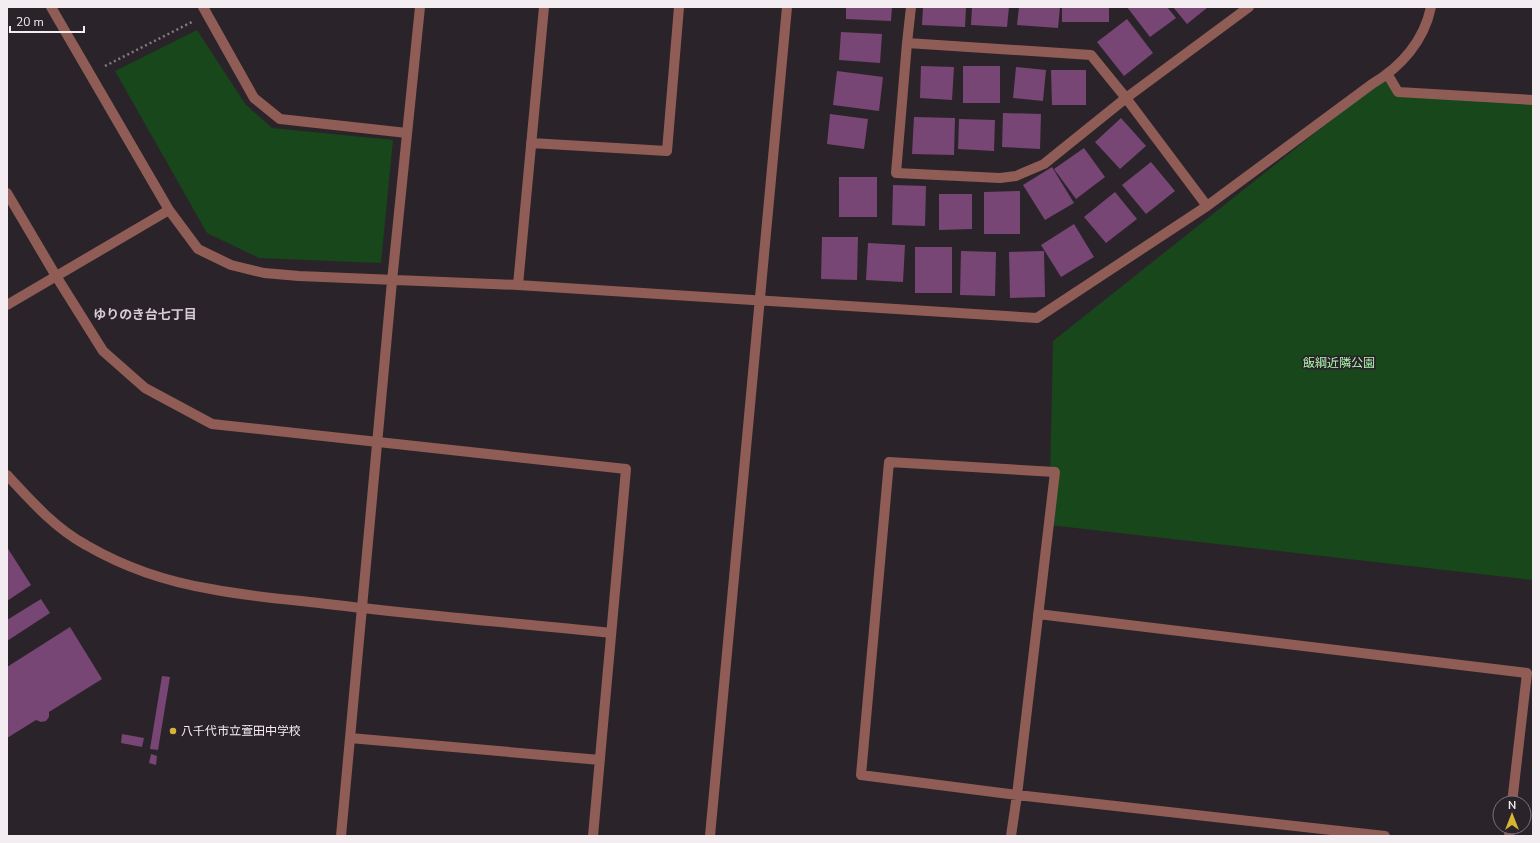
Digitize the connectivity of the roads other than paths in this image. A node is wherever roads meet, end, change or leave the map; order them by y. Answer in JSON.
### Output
{"nodes":[{"id":1,"x":51,"y":7,"type":"edge"},
{"id":2,"x":420,"y":7,"type":"edge"},
{"id":3,"x":544,"y":7,"type":"edge"},
{"id":4,"x":679,"y":7,"type":"edge"},
{"id":5,"x":787,"y":7,"type":"edge"},
{"id":6,"x":911,"y":7,"type":"edge"},
{"id":7,"x":1249,"y":7,"type":"edge"},
{"id":8,"x":1431,"y":7,"type":"edge"},
{"id":9,"x":205,"y":11,"type":"edge"},
{"id":10,"x":1236,"y":11,"type":"edge"},
{"id":11,"x":907,"y":44,"type":"junction"},
{"id":12,"x":1388,"y":75,"type":"junction"},
{"id":13,"x":1126,"y":98,"type":"junction"},
{"id":14,"x":1533,"y":100,"type":"edge"},
{"id":15,"x":407,"y":132,"type":"junction"},
{"id":16,"x":531,"y":143,"type":"junction"},
{"id":17,"x":7,"y":193,"type":"edge"},
{"id":18,"x":1207,"y":206,"type":"junction"},
{"id":19,"x":169,"y":210,"type":"junction"},
{"id":20,"x":56,"y":276,"type":"junction"},
{"id":21,"x":392,"y":281,"type":"junction"},
{"id":22,"x":518,"y":285,"type":"junction"},
{"id":23,"x":760,"y":301,"type":"junction"},
{"id":24,"x":7,"y":304,"type":"edge"},
{"id":25,"x":378,"y":441,"type":"junction"},
{"id":26,"x":7,"y":475,"type":"edge"},
{"id":27,"x":362,"y":608,"type":"junction"},
{"id":28,"x":1038,"y":614,"type":"junction"},
{"id":29,"x":611,"y":633,"type":"junction"},
{"id":30,"x":350,"y":738,"type":"junction"},
{"id":31,"x":600,"y":760,"type":"junction"},
{"id":32,"x":1017,"y":795,"type":"junction"},
{"id":33,"x":1513,"y":795,"type":"edge"},
{"id":34,"x":341,"y":836,"type":"edge"},
{"id":35,"x":593,"y":836,"type":"edge"},
{"id":36,"x":710,"y":836,"type":"edge"},
{"id":37,"x":1011,"y":836,"type":"edge"},
{"id":38,"x":1385,"y":836,"type":"edge"}],
"edges":[{"from":1,"to":19,"type":"street"},
{"from":2,"to":15,"type":"street"},
{"from":3,"to":16,"type":"street"},
{"from":4,"to":16,"type":"street"},
{"from":5,"to":23,"type":"street"},
{"from":6,"to":11,"type":"street"},
{"from":7,"to":10,"type":"street"},
{"from":8,"to":12,"type":"street"},
{"from":9,"to":15,"type":"street"},
{"from":10,"to":13,"type":"street"},
{"from":11,"to":13,"type":"street"},
{"from":11,"to":13,"type":"street"},
{"from":12,"to":14,"type":"street"},
{"from":12,"to":18,"type":"street"},
{"from":13,"to":18,"type":"street"},
{"from":15,"to":21,"type":"street"},
{"from":16,"to":22,"type":"street"},
{"from":17,"to":20,"type":"street"},
{"from":18,"to":23,"type":"street"},
{"from":19,"to":20,"type":"street"},
{"from":19,"to":21,"type":"street"},
{"from":20,"to":24,"type":"street"},
{"from":20,"to":25,"type":"street"},
{"from":21,"to":22,"type":"street"},
{"from":21,"to":25,"type":"street"},
{"from":22,"to":23,"type":"street"},
{"from":23,"to":36,"type":"street"},
{"from":25,"to":27,"type":"street"},
{"from":25,"to":29,"type":"street"},
{"from":26,"to":27,"type":"street"},
{"from":27,"to":29,"type":"street"},
{"from":27,"to":30,"type":"street"},
{"from":28,"to":32,"type":"street"},
{"from":28,"to":32,"type":"street"},
{"from":28,"to":33,"type":"street"},
{"from":29,"to":31,"type":"street"},
{"from":30,"to":31,"type":"street"},
{"from":30,"to":34,"type":"street"},
{"from":31,"to":35,"type":"street"},
{"from":32,"to":37,"type":"street"},
{"from":32,"to":38,"type":"street"}]}
